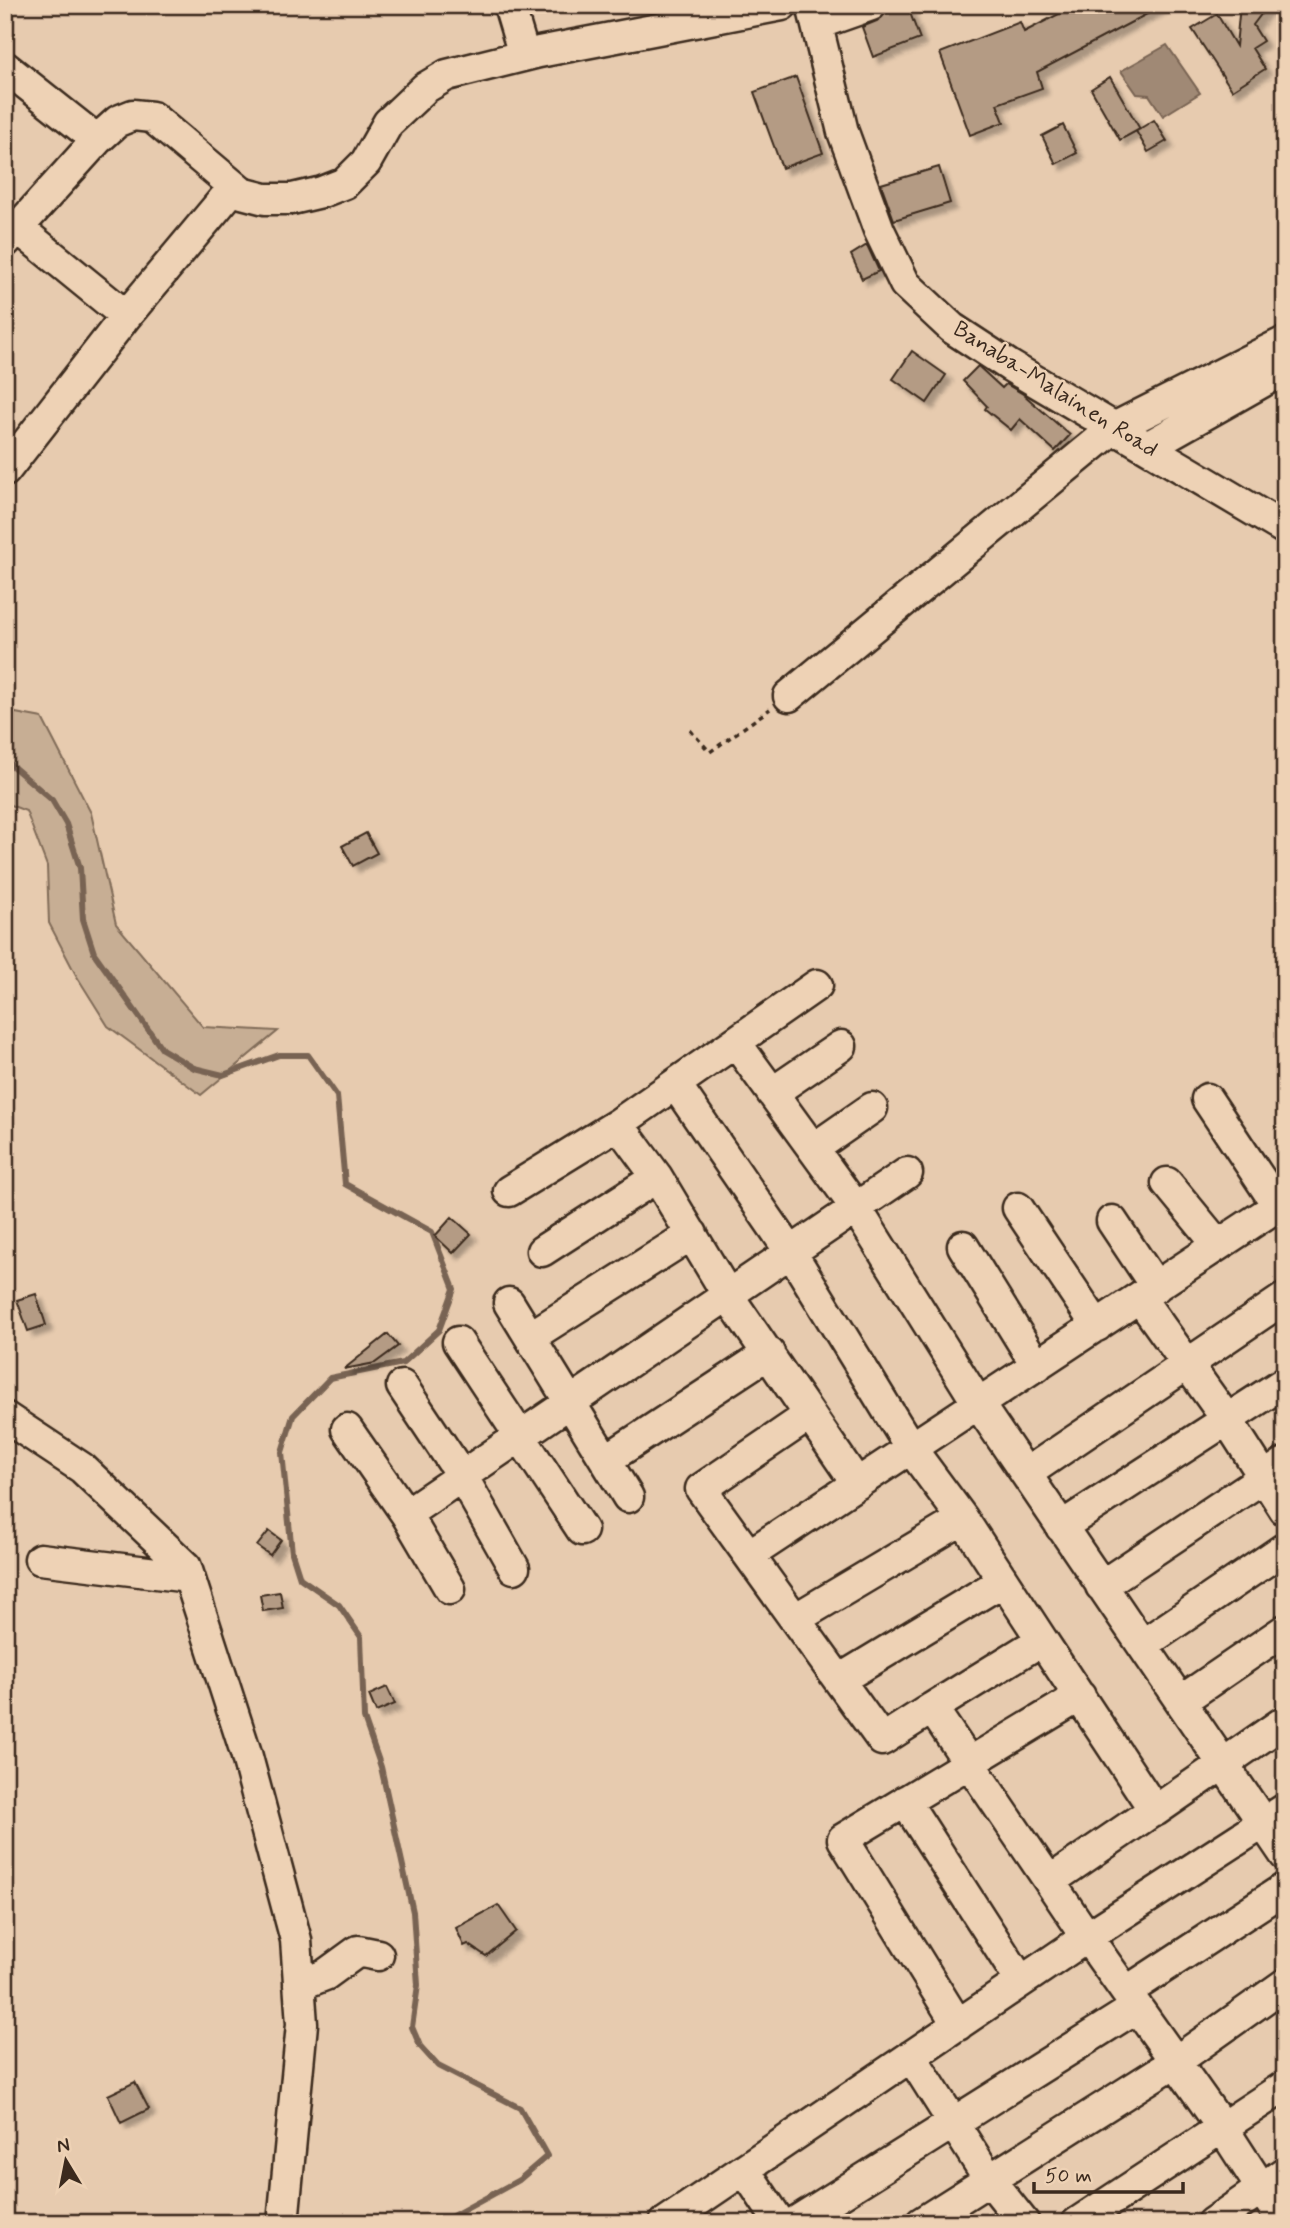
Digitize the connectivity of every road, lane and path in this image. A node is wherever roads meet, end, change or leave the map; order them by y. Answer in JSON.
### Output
{"nodes":[{"id":1,"x":509,"y":5,"type":"edge"},
{"id":2,"x":782,"y":5,"type":"edge"},
{"id":3,"x":871,"y":5,"type":"edge"},
{"id":4,"x":815,"y":15,"type":"edge"},
{"id":5,"x":524,"y":55,"type":"junction"},
{"id":6,"x":5,"y":67,"type":"edge"},
{"id":7,"x":96,"y":140,"type":"junction"},
{"id":8,"x":234,"y":187,"type":"junction"},
{"id":9,"x":9,"y":237,"type":"edge"},
{"id":10,"x":126,"y":316,"type":"junction"},
{"id":11,"x":1285,"y":342,"type":"edge"},
{"id":12,"x":1285,"y":369,"type":"edge"},
{"id":13,"x":1114,"y":428,"type":"junction"},
{"id":14,"x":1147,"y":447,"type":"junction"},
{"id":15,"x":5,"y":471,"type":"edge"},
{"id":16,"x":1285,"y":529,"type":"edge"},
{"id":17,"x":789,"y":696,"type":"joint"},
{"id":18,"x":690,"y":730,"type":"dead end"},
{"id":19,"x":817,"y":985,"type":"dead end"},
{"id":20,"x":736,"y":1043,"type":"junction"},
{"id":21,"x":841,"y":1046,"type":"dead end"},
{"id":22,"x":676,"y":1085,"type":"junction"},
{"id":23,"x":772,"y":1093,"type":"junction"},
{"id":24,"x":1207,"y":1100,"type":"dead end"},
{"id":25,"x":872,"y":1108,"type":"dead end"},
{"id":26,"x":618,"y":1124,"type":"junction"},
{"id":27,"x":813,"y":1149,"type":"junction"},
{"id":28,"x":907,"y":1173,"type":"dead end"},
{"id":29,"x":657,"y":1177,"type":"junction"},
{"id":30,"x":1167,"y":1183,"type":"dead end"},
{"id":31,"x":509,"y":1191,"type":"dead end"},
{"id":32,"x":1281,"y":1204,"type":"edge"},
{"id":33,"x":856,"y":1208,"type":"junction"},
{"id":34,"x":1018,"y":1208,"type":"dead end"},
{"id":35,"x":1112,"y":1221,"type":"dead end"},
{"id":36,"x":692,"y":1234,"type":"junction"},
{"id":37,"x":1218,"y":1245,"type":"junction"},
{"id":38,"x":963,"y":1246,"type":"dead end"},
{"id":39,"x":542,"y":1251,"type":"dead end"},
{"id":40,"x":792,"y":1254,"type":"junction"},
{"id":41,"x":1148,"y":1292,"type":"junction"},
{"id":42,"x":729,"y":1297,"type":"junction"},
{"id":43,"x":1285,"y":1298,"type":"edge"},
{"id":44,"x":509,"y":1303,"type":"dead end"},
{"id":45,"x":1097,"y":1326,"type":"junction"},
{"id":46,"x":530,"y":1337,"type":"junction"},
{"id":47,"x":458,"y":1342,"type":"dead end"},
{"id":48,"x":769,"y":1353,"type":"junction"},
{"id":49,"x":1185,"y":1365,"type":"junction"},
{"id":50,"x":1037,"y":1366,"type":"junction"},
{"id":51,"x":1285,"y":1382,"type":"edge"},
{"id":52,"x":402,"y":1386,"type":"dead end"},
{"id":53,"x":571,"y":1404,"type":"junction"},
{"id":54,"x":979,"y":1405,"type":"junction"},
{"id":55,"x":808,"y":1416,"type":"junction"},
{"id":56,"x":5,"y":1417,"type":"edge"},
{"id":57,"x":1228,"y":1421,"type":"junction"},
{"id":58,"x":346,"y":1429,"type":"dead end"},
{"id":59,"x":520,"y":1438,"type":"junction"},
{"id":60,"x":912,"y":1450,"type":"junction"},
{"id":61,"x":606,"y":1460,"type":"junction"},
{"id":62,"x":1273,"y":1470,"type":"edge"},
{"id":63,"x":1027,"y":1473,"type":"junction"},
{"id":64,"x":462,"y":1476,"type":"junction"},
{"id":65,"x":857,"y":1484,"type":"junction"},
{"id":66,"x":628,"y":1496,"type":"dead end"},
{"id":67,"x":1285,"y":1510,"type":"edge"},
{"id":68,"x":407,"y":1514,"type":"junction"},
{"id":69,"x":963,"y":1519,"type":"junction"},
{"id":70,"x":1061,"y":1527,"type":"junction"},
{"id":71,"x":582,"y":1530,"type":"dead end"},
{"id":72,"x":1285,"y":1548,"type":"edge"},
{"id":73,"x":749,"y":1555,"type":"junction"},
{"id":74,"x":40,"y":1559,"type":"dead end"},
{"id":75,"x":514,"y":1568,"type":"dead end"},
{"id":76,"x":190,"y":1577,"type":"junction"},
{"id":77,"x":1003,"y":1581,"type":"junction"},
{"id":78,"x":1101,"y":1587,"type":"junction"},
{"id":79,"x":450,"y":1589,"type":"dead end"},
{"id":80,"x":795,"y":1619,"type":"junction"},
{"id":81,"x":1285,"y":1630,"type":"edge"},
{"id":82,"x":1042,"y":1640,"type":"junction"},
{"id":83,"x":1144,"y":1644,"type":"junction"},
{"id":84,"x":839,"y":1680,"type":"junction"},
{"id":85,"x":1080,"y":1696,"type":"junction"},
{"id":86,"x":1181,"y":1701,"type":"junction"},
{"id":87,"x":932,"y":1708,"type":"junction"},
{"id":88,"x":1285,"y":1721,"type":"edge"},
{"id":89,"x":968,"y":1763,"type":"junction"},
{"id":90,"x":1221,"y":1765,"type":"junction"},
{"id":91,"x":905,"y":1801,"type":"junction"},
{"id":92,"x":1154,"y":1810,"type":"junction"},
{"id":93,"x":1275,"y":1816,"type":"edge"},
{"id":94,"x":1285,"y":1855,"type":"edge"},
{"id":95,"x":1050,"y":1881,"type":"junction"},
{"id":96,"x":1285,"y":1888,"type":"edge"},
{"id":97,"x":1087,"y":1937,"type":"junction"},
{"id":98,"x":379,"y":1955,"type":"dead end"},
{"id":99,"x":1020,"y":1980,"type":"junction"},
{"id":100,"x":299,"y":1984,"type":"junction"},
{"id":101,"x":1285,"y":1984,"type":"edge"},
{"id":102,"x":1131,"y":2000,"type":"junction"},
{"id":103,"x":958,"y":2025,"type":"junction"},
{"id":104,"x":911,"y":2056,"type":"junction"},
{"id":105,"x":1175,"y":2062,"type":"junction"},
{"id":106,"x":1285,"y":2086,"type":"edge"},
{"id":107,"x":952,"y":2121,"type":"junction"},
{"id":108,"x":1222,"y":2127,"type":"junction"},
{"id":109,"x":744,"y":2169,"type":"junction"},
{"id":110,"x":1285,"y":2172,"type":"edge"},
{"id":111,"x":989,"y":2179,"type":"junction"},
{"id":112,"x":1260,"y":2189,"type":"junction"},
{"id":113,"x":283,"y":2223,"type":"edge"},
{"id":114,"x":665,"y":2223,"type":"edge"},
{"id":115,"x":780,"y":2223,"type":"edge"},
{"id":116,"x":794,"y":2223,"type":"edge"},
{"id":117,"x":921,"y":2223,"type":"edge"},
{"id":118,"x":1024,"y":2223,"type":"edge"},
{"id":119,"x":1077,"y":2223,"type":"edge"},
{"id":120,"x":1212,"y":2223,"type":"edge"},
{"id":121,"x":1284,"y":2223,"type":"edge"}],
"edges":[{"from":1,"to":5,"type":"street"},
{"from":2,"to":5,"type":"street"},
{"from":3,"to":4,"type":"street"},
{"from":4,"to":13,"type":"street","name":"Banaba-Malainen Road"},
{"from":5,"to":8,"type":"street"},
{"from":6,"to":7,"type":"street"},
{"from":7,"to":8,"type":"street"},
{"from":7,"to":9,"type":"street"},
{"from":8,"to":10,"type":"street"},
{"from":9,"to":10,"type":"street"},
{"from":10,"to":15,"type":"street"},
{"from":11,"to":13,"type":"street"},
{"from":12,"to":14,"type":"street"},
{"from":13,"to":14,"type":"street","name":"Banaba-Malainen Road"},
{"from":13,"to":17,"type":"street"},
{"from":14,"to":16,"type":"street","name":"Banaba-Malainen Road"},
{"from":17,"to":18,"type":"path"},
{"from":19,"to":20,"type":"street"},
{"from":20,"to":22,"type":"street"},
{"from":20,"to":23,"type":"street"},
{"from":21,"to":23,"type":"street"},
{"from":22,"to":26,"type":"street"},
{"from":22,"to":40,"type":"street"},
{"from":23,"to":27,"type":"street"},
{"from":24,"to":32,"type":"street"},
{"from":25,"to":27,"type":"street"},
{"from":26,"to":29,"type":"street"},
{"from":26,"to":31,"type":"street"},
{"from":27,"to":33,"type":"street"},
{"from":28,"to":33,"type":"street"},
{"from":29,"to":36,"type":"street"},
{"from":29,"to":39,"type":"street"},
{"from":30,"to":37,"type":"street"},
{"from":32,"to":37,"type":"street"},
{"from":33,"to":40,"type":"street"},
{"from":33,"to":54,"type":"street"},
{"from":34,"to":45,"type":"street"},
{"from":35,"to":41,"type":"street"},
{"from":36,"to":42,"type":"street"},
{"from":36,"to":46,"type":"street"},
{"from":37,"to":41,"type":"street"},
{"from":38,"to":50,"type":"street"},
{"from":40,"to":42,"type":"street"},
{"from":40,"to":60,"type":"street"},
{"from":41,"to":45,"type":"street"},
{"from":41,"to":49,"type":"street"},
{"from":42,"to":48,"type":"street"},
{"from":42,"to":53,"type":"street"},
{"from":43,"to":49,"type":"street"},
{"from":44,"to":46,"type":"street"},
{"from":45,"to":50,"type":"street"},
{"from":46,"to":53,"type":"street"},
{"from":47,"to":59,"type":"street"},
{"from":48,"to":55,"type":"street"},
{"from":48,"to":61,"type":"street"},
{"from":49,"to":57,"type":"street"},
{"from":49,"to":63,"type":"street"},
{"from":50,"to":54,"type":"street"},
{"from":51,"to":57,"type":"street"},
{"from":52,"to":64,"type":"street"},
{"from":53,"to":59,"type":"street"},
{"from":53,"to":61,"type":"street"},
{"from":54,"to":60,"type":"street"},
{"from":54,"to":63,"type":"street"},
{"from":55,"to":65,"type":"street"},
{"from":55,"to":73,"type":"street"},
{"from":56,"to":76,"type":"street"},
{"from":57,"to":62,"type":"street"},
{"from":57,"to":70,"type":"street"},
{"from":58,"to":68,"type":"street"},
{"from":59,"to":64,"type":"street"},
{"from":59,"to":71,"type":"street"},
{"from":60,"to":65,"type":"street"},
{"from":60,"to":69,"type":"street"},
{"from":61,"to":66,"type":"street"},
{"from":62,"to":67,"type":"street"},
{"from":62,"to":78,"type":"street"},
{"from":63,"to":70,"type":"street"},
{"from":64,"to":68,"type":"street"},
{"from":64,"to":75,"type":"street"},
{"from":65,"to":73,"type":"street"},
{"from":68,"to":79,"type":"street"},
{"from":69,"to":77,"type":"street"},
{"from":69,"to":80,"type":"street"},
{"from":70,"to":78,"type":"street"},
{"from":72,"to":83,"type":"street"},
{"from":73,"to":80,"type":"street"},
{"from":74,"to":76,"type":"street"},
{"from":76,"to":100,"type":"street"},
{"from":77,"to":82,"type":"street"},
{"from":77,"to":84,"type":"street"},
{"from":78,"to":83,"type":"street"},
{"from":80,"to":84,"type":"street"},
{"from":81,"to":86,"type":"street"},
{"from":82,"to":85,"type":"street"},
{"from":82,"to":87,"type":"street"},
{"from":83,"to":86,"type":"street"},
{"from":84,"to":87,"type":"street"},
{"from":85,"to":89,"type":"street"},
{"from":85,"to":92,"type":"street"},
{"from":86,"to":90,"type":"street"},
{"from":87,"to":89,"type":"street"},
{"from":88,"to":90,"type":"street"},
{"from":89,"to":91,"type":"street"},
{"from":89,"to":95,"type":"street"},
{"from":90,"to":92,"type":"street"},
{"from":90,"to":93,"type":"street"},
{"from":91,"to":99,"type":"street"},
{"from":91,"to":103,"type":"street"},
{"from":92,"to":95,"type":"street"},
{"from":93,"to":94,"type":"street"},
{"from":93,"to":97,"type":"street"},
{"from":95,"to":97,"type":"street"},
{"from":96,"to":102,"type":"street"},
{"from":97,"to":99,"type":"street"},
{"from":97,"to":102,"type":"street"},
{"from":98,"to":100,"type":"street"},
{"from":99,"to":103,"type":"street"},
{"from":100,"to":113,"type":"street"},
{"from":101,"to":105,"type":"street"},
{"from":102,"to":105,"type":"street"},
{"from":102,"to":107,"type":"street"},
{"from":103,"to":104,"type":"street"},
{"from":104,"to":107,"type":"street"},
{"from":104,"to":109,"type":"street"},
{"from":105,"to":108,"type":"street"},
{"from":105,"to":111,"type":"street"},
{"from":106,"to":108,"type":"street"},
{"from":107,"to":111,"type":"street"},
{"from":107,"to":116,"type":"street"},
{"from":108,"to":112,"type":"street"},
{"from":108,"to":119,"type":"street"},
{"from":109,"to":114,"type":"street"},
{"from":109,"to":115,"type":"street"},
{"from":110,"to":112,"type":"street"},
{"from":111,"to":117,"type":"street"},
{"from":111,"to":118,"type":"street"},
{"from":112,"to":120,"type":"street"},
{"from":112,"to":121,"type":"street"}]}
